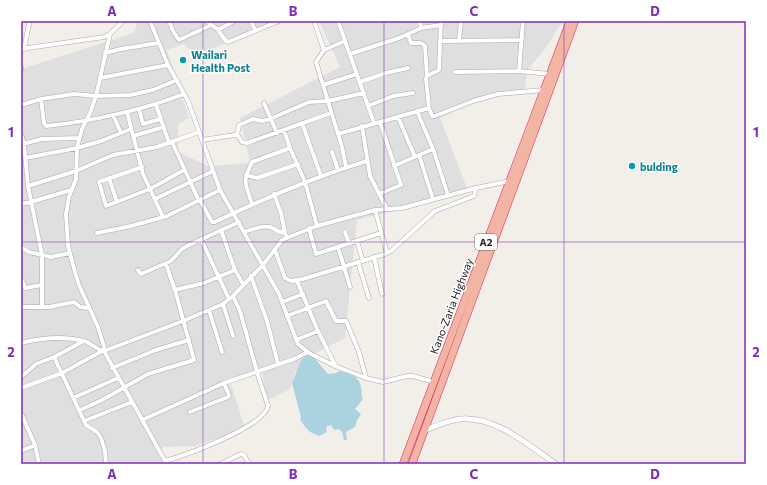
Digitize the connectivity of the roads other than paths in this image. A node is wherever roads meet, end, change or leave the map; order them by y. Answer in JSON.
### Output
{"nodes":[{"id":1,"x":123,"y":21,"type":"edge"},
{"id":2,"x":150,"y":21,"type":"edge"},
{"id":3,"x":169,"y":21,"type":"edge"},
{"id":4,"x":207,"y":21,"type":"edge"},
{"id":5,"x":234,"y":21,"type":"edge"},
{"id":6,"x":251,"y":21,"type":"edge"},
{"id":7,"x":279,"y":21,"type":"edge"},
{"id":8,"x":314,"y":21,"type":"edge"},
{"id":9,"x":339,"y":21,"type":"edge"},
{"id":10,"x":420,"y":21,"type":"edge"},
{"id":11,"x":461,"y":21,"type":"edge"},
{"id":12,"x":523,"y":21,"type":"edge"},
{"id":13,"x":570,"y":21,"type":"edge"},
{"id":14,"x":575,"y":21,"type":"edge"},
{"id":15,"x":441,"y":23,"type":"edge"},
{"id":16,"x":29,"y":24,"type":"dead end"},
{"id":17,"x":211,"y":25,"type":"junction"},
{"id":18,"x":421,"y":28,"type":"junction"},
{"id":19,"x":218,"y":30,"type":"junction"},
{"id":20,"x":255,"y":30,"type":"junction"},
{"id":21,"x":110,"y":34,"type":"junction"},
{"id":22,"x":408,"y":34,"type":"junction"},
{"id":23,"x":522,"y":40,"type":"junction"},
{"id":24,"x":345,"y":41,"type":"junction"},
{"id":25,"x":440,"y":41,"type":"junction"},
{"id":26,"x":459,"y":41,"type":"junction"},
{"id":27,"x":158,"y":43,"type":"junction"},
{"id":28,"x":22,"y":49,"type":"edge"},
{"id":29,"x":324,"y":50,"type":"junction"},
{"id":30,"x":105,"y":54,"type":"junction"},
{"id":31,"x":350,"y":54,"type":"junction"},
{"id":32,"x":168,"y":65,"type":"junction"},
{"id":33,"x":408,"y":68,"type":"dead end"},
{"id":34,"x":519,"y":70,"type":"junction"},
{"id":35,"x":455,"y":72,"type":"dead end"},
{"id":36,"x":357,"y":74,"type":"junction"},
{"id":37,"x":550,"y":74,"type":"junction"},
{"id":38,"x":427,"y":76,"type":"junction"},
{"id":39,"x":100,"y":78,"type":"junction"},
{"id":40,"x":177,"y":80,"type":"junction"},
{"id":41,"x":360,"y":82,"type":"junction"},
{"id":42,"x":323,"y":85,"type":"junction"},
{"id":43,"x":544,"y":90,"type":"junction"},
{"id":44,"x":364,"y":93,"type":"junction"},
{"id":45,"x":413,"y":93,"type":"dead end"},
{"id":46,"x":184,"y":94,"type":"junction"},
{"id":47,"x":96,"y":96,"type":"junction"},
{"id":48,"x":41,"y":99,"type":"junction"},
{"id":49,"x":328,"y":101,"type":"junction"},
{"id":50,"x":264,"y":103,"type":"dead end"},
{"id":51,"x":21,"y":105,"type":"edge"},
{"id":52,"x":156,"y":105,"type":"junction"},
{"id":53,"x":368,"y":106,"type":"junction"},
{"id":54,"x":429,"y":108,"type":"junction"},
{"id":55,"x":139,"y":109,"type":"junction"},
{"id":56,"x":417,"y":111,"type":"junction"},
{"id":57,"x":126,"y":112,"type":"junction"},
{"id":58,"x":331,"y":113,"type":"junction"},
{"id":59,"x":113,"y":115,"type":"junction"},
{"id":60,"x":398,"y":117,"type":"junction"},
{"id":61,"x":161,"y":119,"type":"junction"},
{"id":62,"x":270,"y":119,"type":"junction"},
{"id":63,"x":85,"y":122,"type":"junction"},
{"id":64,"x":380,"y":122,"type":"junction"},
{"id":65,"x":302,"y":123,"type":"junction"},
{"id":66,"x":374,"y":124,"type":"junction"},
{"id":67,"x":362,"y":126,"type":"junction"},
{"id":68,"x":164,"y":128,"type":"junction"},
{"id":69,"x":131,"y":129,"type":"junction"},
{"id":70,"x":284,"y":130,"type":"junction"},
{"id":71,"x":199,"y":132,"type":"junction"},
{"id":72,"x":121,"y":133,"type":"junction"},
{"id":73,"x":277,"y":133,"type":"junction"},
{"id":74,"x":21,"y":134,"type":"edge"},
{"id":75,"x":338,"y":134,"type":"junction"},
{"id":76,"x":237,"y":135,"type":"junction"},
{"id":77,"x":133,"y":136,"type":"junction"},
{"id":78,"x":79,"y":138,"type":"junction"},
{"id":79,"x":202,"y":140,"type":"junction"},
{"id":80,"x":22,"y":142,"type":"edge"},
{"id":81,"x":170,"y":142,"type":"junction"},
{"id":82,"x":77,"y":148,"type":"junction"},
{"id":83,"x":290,"y":148,"type":"junction"},
{"id":84,"x":433,"y":148,"type":"junction"},
{"id":85,"x":137,"y":151,"type":"junction"},
{"id":86,"x":332,"y":152,"type":"dead end"},
{"id":87,"x":417,"y":156,"type":"junction"},
{"id":88,"x":25,"y":158,"type":"junction"},
{"id":89,"x":367,"y":161,"type":"junction"},
{"id":90,"x":298,"y":164,"type":"junction"},
{"id":91,"x":394,"y":166,"type":"junction"},
{"id":92,"x":346,"y":167,"type":"junction"},
{"id":93,"x":21,"y":168,"type":"edge"},
{"id":94,"x":26,"y":168,"type":"junction"},
{"id":95,"x":142,"y":168,"type":"junction"},
{"id":96,"x":184,"y":170,"type":"junction"},
{"id":97,"x":213,"y":170,"type":"junction"},
{"id":98,"x":338,"y":170,"type":"junction"},
{"id":99,"x":76,"y":171,"type":"junction"},
{"id":100,"x":246,"y":175,"type":"junction"},
{"id":101,"x":321,"y":176,"type":"junction"},
{"id":102,"x":109,"y":178,"type":"junction"},
{"id":103,"x":510,"y":181,"type":"junction"},
{"id":104,"x":305,"y":182,"type":"junction"},
{"id":105,"x":189,"y":183,"type":"junction"},
{"id":106,"x":28,"y":186,"type":"junction"},
{"id":107,"x":150,"y":188,"type":"junction"},
{"id":108,"x":476,"y":188,"type":"junction"},
{"id":109,"x":71,"y":190,"type":"junction"},
{"id":110,"x":220,"y":190,"type":"junction"},
{"id":111,"x":274,"y":194,"type":"junction"},
{"id":112,"x":379,"y":194,"type":"junction"},
{"id":113,"x":448,"y":195,"type":"junction"},
{"id":114,"x":155,"y":199,"type":"junction"},
{"id":115,"x":433,"y":199,"type":"junction"},
{"id":116,"x":199,"y":201,"type":"junction"},
{"id":117,"x":31,"y":202,"type":"junction"},
{"id":118,"x":117,"y":202,"type":"junction"},
{"id":119,"x":21,"y":204,"type":"edge"},
{"id":120,"x":252,"y":204,"type":"junction"},
{"id":121,"x":387,"y":209,"type":"junction"},
{"id":122,"x":375,"y":210,"type":"junction"},
{"id":123,"x":234,"y":213,"type":"junction"},
{"id":124,"x":163,"y":217,"type":"junction"},
{"id":125,"x":239,"y":222,"type":"junction"},
{"id":126,"x":317,"y":226,"type":"junction"},
{"id":127,"x":310,"y":228,"type":"junction"},
{"id":128,"x":221,"y":230,"type":"junction"},
{"id":129,"x":244,"y":232,"type":"junction"},
{"id":130,"x":345,"y":232,"type":"dead end"},
{"id":131,"x":97,"y":233,"type":"dead end"},
{"id":132,"x":381,"y":233,"type":"junction"},
{"id":133,"x":286,"y":236,"type":"junction"},
{"id":134,"x":201,"y":239,"type":"junction"},
{"id":135,"x":357,"y":241,"type":"junction"},
{"id":136,"x":349,"y":243,"type":"junction"},
{"id":137,"x":21,"y":247,"type":"edge"},
{"id":138,"x":338,"y":247,"type":"junction"},
{"id":139,"x":275,"y":250,"type":"junction"},
{"id":140,"x":70,"y":253,"type":"junction"},
{"id":141,"x":387,"y":253,"type":"junction"},
{"id":142,"x":42,"y":254,"type":"junction"},
{"id":143,"x":374,"y":257,"type":"junction"},
{"id":144,"x":361,"y":262,"type":"junction"},
{"id":145,"x":166,"y":264,"type":"junction"},
{"id":146,"x":263,"y":265,"type":"junction"},
{"id":147,"x":344,"y":267,"type":"junction"},
{"id":148,"x":138,"y":270,"type":"dead end"},
{"id":149,"x":235,"y":270,"type":"junction"},
{"id":150,"x":251,"y":276,"type":"junction"},
{"id":151,"x":219,"y":277,"type":"junction"},
{"id":152,"x":297,"y":280,"type":"junction"},
{"id":153,"x":21,"y":282,"type":"edge"},
{"id":154,"x":243,"y":284,"type":"junction"},
{"id":155,"x":42,"y":285,"type":"junction"},
{"id":156,"x":350,"y":287,"type":"dead end"},
{"id":157,"x":175,"y":290,"type":"junction"},
{"id":158,"x":303,"y":294,"type":"junction"},
{"id":159,"x":382,"y":294,"type":"dead end"},
{"id":160,"x":231,"y":297,"type":"junction"},
{"id":161,"x":369,"y":298,"type":"dead end"},
{"id":162,"x":282,"y":302,"type":"junction"},
{"id":163,"x":223,"y":304,"type":"junction"},
{"id":164,"x":21,"y":307,"type":"edge"},
{"id":165,"x":42,"y":307,"type":"junction"},
{"id":166,"x":308,"y":307,"type":"junction"},
{"id":167,"x":89,"y":308,"type":"junction"},
{"id":168,"x":209,"y":310,"type":"junction"},
{"id":169,"x":287,"y":316,"type":"junction"},
{"id":170,"x":183,"y":321,"type":"junction"},
{"id":171,"x":318,"y":331,"type":"junction"},
{"id":172,"x":233,"y":336,"type":"dead end"},
{"id":173,"x":188,"y":340,"type":"junction"},
{"id":174,"x":296,"y":340,"type":"junction"},
{"id":175,"x":84,"y":341,"type":"junction"},
{"id":176,"x":21,"y":343,"type":"edge"},
{"id":177,"x":104,"y":351,"type":"junction"},
{"id":178,"x":222,"y":352,"type":"dead end"},
{"id":179,"x":308,"y":352,"type":"junction"},
{"id":180,"x":54,"y":357,"type":"junction"},
{"id":181,"x":278,"y":364,"type":"junction"},
{"id":182,"x":335,"y":366,"type":"junction"},
{"id":183,"x":112,"y":368,"type":"junction"},
{"id":184,"x":257,"y":372,"type":"junction"},
{"id":185,"x":62,"y":373,"type":"junction"},
{"id":186,"x":21,"y":377,"type":"edge"},
{"id":187,"x":118,"y":378,"type":"junction"},
{"id":188,"x":366,"y":378,"type":"junction"},
{"id":189,"x":434,"y":382,"type":"junction"},
{"id":190,"x":224,"y":383,"type":"junction"},
{"id":191,"x":123,"y":387,"type":"junction"},
{"id":192,"x":21,"y":388,"type":"edge"},
{"id":193,"x":73,"y":398,"type":"junction"},
{"id":194,"x":132,"y":402,"type":"junction"},
{"id":195,"x":80,"y":410,"type":"junction"},
{"id":196,"x":190,"y":412,"type":"dead end"},
{"id":197,"x":21,"y":413,"type":"edge"},
{"id":198,"x":142,"y":420,"type":"junction"},
{"id":199,"x":84,"y":421,"type":"junction"},
{"id":200,"x":425,"y":430,"type":"junction"},
{"id":201,"x":35,"y":445,"type":"junction"},
{"id":202,"x":21,"y":451,"type":"edge"},
{"id":203,"x":165,"y":462,"type":"edge"},
{"id":204,"x":39,"y":464,"type":"edge"},
{"id":205,"x":106,"y":464,"type":"edge"},
{"id":206,"x":220,"y":464,"type":"edge"},
{"id":207,"x":249,"y":464,"type":"edge"},
{"id":208,"x":403,"y":464,"type":"edge"},
{"id":209,"x":412,"y":464,"type":"edge"},
{"id":210,"x":556,"y":464,"type":"edge"}],
"edges":[{"from":1,"to":21,"type":"street"},
{"from":2,"to":27,"type":"street"},
{"from":3,"to":17,"type":"street"},
{"from":4,"to":17,"type":"street"},
{"from":5,"to":19,"type":"street"},
{"from":6,"to":20,"type":"street"},
{"from":7,"to":20,"type":"street"},
{"from":8,"to":29,"type":"street"},
{"from":9,"to":24,"type":"street"},
{"from":10,"to":18,"type":"street"},
{"from":11,"to":26,"type":"street"},
{"from":12,"to":23,"type":"street"},
{"from":13,"to":37,"type":"highway","name":"Kano-Zaria Highway","number":"A2"},
{"from":14,"to":200,"type":"highway","name":"Kano-Zaria Highway","number":"A2"},
{"from":15,"to":18,"type":"street"},
{"from":15,"to":25,"type":"street"},
{"from":16,"to":28,"type":"street"},
{"from":17,"to":19,"type":"street"},
{"from":18,"to":22,"type":"street"},
{"from":19,"to":20,"type":"street"},
{"from":21,"to":28,"type":"street"},
{"from":21,"to":30,"type":"street"},
{"from":22,"to":31,"type":"street"},
{"from":22,"to":38,"type":"street"},
{"from":23,"to":26,"type":"street"},
{"from":23,"to":34,"type":"street"},
{"from":24,"to":29,"type":"street"},
{"from":24,"to":31,"type":"street"},
{"from":25,"to":26,"type":"street"},
{"from":25,"to":38,"type":"street"},
{"from":27,"to":30,"type":"street"},
{"from":27,"to":32,"type":"street"},
{"from":29,"to":42,"type":"street"},
{"from":30,"to":39,"type":"street"},
{"from":31,"to":36,"type":"street"},
{"from":32,"to":39,"type":"street"},
{"from":32,"to":40,"type":"street"},
{"from":33,"to":41,"type":"street"},
{"from":34,"to":35,"type":"street"},
{"from":34,"to":37,"type":"street"},
{"from":36,"to":41,"type":"street"},
{"from":36,"to":42,"type":"street"},
{"from":37,"to":43,"type":"highway","name":"Kano-Zaria Highway","number":"A2"},
{"from":38,"to":54,"type":"street"},
{"from":39,"to":47,"type":"street"},
{"from":40,"to":46,"type":"street"},
{"from":40,"to":47,"type":"street"},
{"from":41,"to":44,"type":"street"},
{"from":42,"to":49,"type":"street"},
{"from":43,"to":54,"type":"street"},
{"from":43,"to":103,"type":"highway","name":"Kano-Zaria Highway","number":"A2"},
{"from":44,"to":49,"type":"street"},
{"from":44,"to":53,"type":"street"},
{"from":45,"to":53,"type":"street"},
{"from":46,"to":52,"type":"street"},
{"from":46,"to":71,"type":"street"},
{"from":47,"to":48,"type":"street"},
{"from":47,"to":63,"type":"street"},
{"from":48,"to":51,"type":"street"},
{"from":48,"to":63,"type":"street"},
{"from":49,"to":58,"type":"street"},
{"from":49,"to":62,"type":"street"},
{"from":50,"to":62,"type":"street"},
{"from":52,"to":55,"type":"street"},
{"from":52,"to":61,"type":"street"},
{"from":53,"to":66,"type":"street"},
{"from":54,"to":56,"type":"street"},
{"from":55,"to":57,"type":"street"},
{"from":55,"to":61,"type":"street"},
{"from":56,"to":60,"type":"street"},
{"from":56,"to":84,"type":"street"},
{"from":57,"to":59,"type":"street"},
{"from":57,"to":69,"type":"street"},
{"from":58,"to":65,"type":"street"},
{"from":58,"to":75,"type":"street"},
{"from":59,"to":63,"type":"street"},
{"from":59,"to":72,"type":"street"},
{"from":60,"to":64,"type":"street"},
{"from":60,"to":87,"type":"street"},
{"from":61,"to":68,"type":"street"},
{"from":62,"to":73,"type":"street"},
{"from":62,"to":76,"type":"street"},
{"from":63,"to":78,"type":"street"},
{"from":64,"to":66,"type":"street"},
{"from":64,"to":91,"type":"street"},
{"from":65,"to":70,"type":"street"},
{"from":65,"to":101,"type":"street"},
{"from":66,"to":67,"type":"street"},
{"from":67,"to":75,"type":"street"},
{"from":67,"to":89,"type":"street"},
{"from":68,"to":77,"type":"street"},
{"from":68,"to":81,"type":"street"},
{"from":69,"to":72,"type":"street"},
{"from":69,"to":77,"type":"street"},
{"from":70,"to":73,"type":"street"},
{"from":70,"to":83,"type":"street"},
{"from":71,"to":79,"type":"street"},
{"from":71,"to":81,"type":"street"},
{"from":72,"to":82,"type":"street"},
{"from":73,"to":76,"type":"street"},
{"from":74,"to":80,"type":"street"},
{"from":75,"to":92,"type":"street"},
{"from":76,"to":79,"type":"street"},
{"from":77,"to":85,"type":"street"},
{"from":78,"to":80,"type":"street"},
{"from":78,"to":82,"type":"street"},
{"from":79,"to":97,"type":"street"},
{"from":80,"to":88,"type":"street"},
{"from":81,"to":85,"type":"street"},
{"from":81,"to":96,"type":"street"},
{"from":82,"to":88,"type":"street"},
{"from":82,"to":99,"type":"street"},
{"from":83,"to":90,"type":"street"},
{"from":83,"to":100,"type":"street"},
{"from":84,"to":87,"type":"street"},
{"from":84,"to":113,"type":"street"},
{"from":85,"to":95,"type":"street"},
{"from":85,"to":99,"type":"street"},
{"from":86,"to":98,"type":"street"},
{"from":87,"to":91,"type":"street"},
{"from":87,"to":115,"type":"street"},
{"from":88,"to":94,"type":"street"},
{"from":89,"to":92,"type":"street"},
{"from":89,"to":112,"type":"street"},
{"from":90,"to":100,"type":"street"},
{"from":90,"to":104,"type":"street"},
{"from":91,"to":112,"type":"street"},
{"from":92,"to":98,"type":"street"},
{"from":93,"to":94,"type":"street"},
{"from":94,"to":106,"type":"street"},
{"from":95,"to":102,"type":"street"},
{"from":95,"to":107,"type":"street"},
{"from":96,"to":105,"type":"street"},
{"from":96,"to":107,"type":"street"},
{"from":97,"to":105,"type":"street"},
{"from":97,"to":110,"type":"street"},
{"from":98,"to":101,"type":"street"},
{"from":99,"to":106,"type":"street"},
{"from":99,"to":109,"type":"street"},
{"from":100,"to":120,"type":"street"},
{"from":101,"to":104,"type":"street"},
{"from":102,"to":118,"type":"street"},
{"from":102,"to":118,"type":"street"},
{"from":103,"to":108,"type":"street"},
{"from":103,"to":189,"type":"highway","name":"Kano-Zaria Highway","number":"A2"},
{"from":104,"to":111,"type":"street"},
{"from":104,"to":126,"type":"street"},
{"from":105,"to":114,"type":"street"},
{"from":105,"to":116,"type":"street"},
{"from":106,"to":117,"type":"street"},
{"from":107,"to":114,"type":"street"},
{"from":107,"to":118,"type":"street"},
{"from":108,"to":113,"type":"street"},
{"from":108,"to":141,"type":"street"},
{"from":109,"to":117,"type":"street"},
{"from":109,"to":140,"type":"street"},
{"from":110,"to":116,"type":"street"},
{"from":110,"to":123,"type":"street"},
{"from":111,"to":120,"type":"street"},
{"from":111,"to":133,"type":"street"},
{"from":112,"to":121,"type":"street"},
{"from":113,"to":115,"type":"street"},
{"from":114,"to":124,"type":"street"},
{"from":115,"to":121,"type":"street"},
{"from":116,"to":123,"type":"street"},
{"from":116,"to":124,"type":"street"},
{"from":117,"to":119,"type":"street"},
{"from":117,"to":142,"type":"street"},
{"from":120,"to":123,"type":"street"},
{"from":121,"to":122,"type":"street"},
{"from":122,"to":126,"type":"street"},
{"from":122,"to":132,"type":"street"},
{"from":123,"to":125,"type":"street"},
{"from":124,"to":131,"type":"street"},
{"from":125,"to":128,"type":"street"},
{"from":125,"to":129,"type":"street"},
{"from":126,"to":127,"type":"street"},
{"from":127,"to":133,"type":"street"},
{"from":127,"to":138,"type":"street"},
{"from":128,"to":134,"type":"street"},
{"from":128,"to":149,"type":"street"},
{"from":129,"to":133,"type":"street"},
{"from":129,"to":146,"type":"street"},
{"from":130,"to":136,"type":"street"},
{"from":132,"to":135,"type":"street"},
{"from":132,"to":141,"type":"street"},
{"from":133,"to":139,"type":"street"},
{"from":134,"to":145,"type":"street"},
{"from":134,"to":151,"type":"street"},
{"from":135,"to":136,"type":"street"},
{"from":135,"to":144,"type":"street"},
{"from":136,"to":138,"type":"street"},
{"from":137,"to":142,"type":"street"},
{"from":138,"to":147,"type":"street"},
{"from":139,"to":146,"type":"street"},
{"from":139,"to":152,"type":"street"},
{"from":140,"to":142,"type":"street"},
{"from":140,"to":167,"type":"street"},
{"from":141,"to":143,"type":"street"},
{"from":142,"to":155,"type":"street"},
{"from":143,"to":144,"type":"street"},
{"from":143,"to":159,"type":"street"},
{"from":144,"to":147,"type":"street"},
{"from":144,"to":161,"type":"street"},
{"from":145,"to":148,"type":"street"},
{"from":145,"to":157,"type":"street"},
{"from":146,"to":150,"type":"street"},
{"from":146,"to":162,"type":"street"},
{"from":147,"to":152,"type":"street"},
{"from":147,"to":156,"type":"street"},
{"from":149,"to":151,"type":"street"},
{"from":149,"to":154,"type":"street"},
{"from":150,"to":154,"type":"street"},
{"from":150,"to":181,"type":"street"},
{"from":151,"to":157,"type":"street"},
{"from":151,"to":160,"type":"street"},
{"from":152,"to":158,"type":"street"},
{"from":153,"to":155,"type":"street"},
{"from":154,"to":160,"type":"street"},
{"from":155,"to":165,"type":"street"},
{"from":157,"to":170,"type":"street"},
{"from":158,"to":162,"type":"street"},
{"from":158,"to":166,"type":"street"},
{"from":160,"to":163,"type":"street"},
{"from":160,"to":184,"type":"street"},
{"from":162,"to":169,"type":"street"},
{"from":163,"to":168,"type":"street"},
{"from":163,"to":172,"type":"street"},
{"from":164,"to":165,"type":"street"},
{"from":165,"to":167,"type":"street"},
{"from":166,"to":169,"type":"street"},
{"from":166,"to":171,"type":"street"},
{"from":166,"to":188,"type":"street"},
{"from":167,"to":177,"type":"street"},
{"from":168,"to":170,"type":"street"},
{"from":168,"to":178,"type":"street"},
{"from":169,"to":174,"type":"street"},
{"from":170,"to":173,"type":"street"},
{"from":170,"to":177,"type":"street"},
{"from":171,"to":174,"type":"street"},
{"from":171,"to":182,"type":"street"},
{"from":173,"to":183,"type":"street"},
{"from":173,"to":191,"type":"street"},
{"from":174,"to":179,"type":"street"},
{"from":175,"to":176,"type":"street"},
{"from":175,"to":177,"type":"street"},
{"from":175,"to":180,"type":"street"},
{"from":177,"to":183,"type":"street"},
{"from":177,"to":185,"type":"street"},
{"from":179,"to":181,"type":"street"},
{"from":179,"to":182,"type":"street"},
{"from":180,"to":185,"type":"street"},
{"from":180,"to":186,"type":"street"},
{"from":181,"to":184,"type":"street"},
{"from":182,"to":188,"type":"street"},
{"from":183,"to":187,"type":"street"},
{"from":184,"to":190,"type":"street"},
{"from":184,"to":203,"type":"street"},
{"from":185,"to":192,"type":"street"},
{"from":185,"to":193,"type":"street"},
{"from":187,"to":191,"type":"street"},
{"from":187,"to":193,"type":"street"},
{"from":188,"to":189,"type":"street"},
{"from":189,"to":208,"type":"highway","name":"Kano-Zaria Highway","number":"A2"},
{"from":190,"to":196,"type":"street"},
{"from":190,"to":198,"type":"street"},
{"from":191,"to":194,"type":"street"},
{"from":191,"to":195,"type":"street"},
{"from":193,"to":195,"type":"street"},
{"from":194,"to":198,"type":"street"},
{"from":194,"to":199,"type":"street"},
{"from":195,"to":199,"type":"street"},
{"from":197,"to":201,"type":"street"},
{"from":198,"to":203,"type":"street"},
{"from":199,"to":205,"type":"street"},
{"from":200,"to":209,"type":"highway","name":"Kano-Zaria Highway","number":"A2"},
{"from":200,"to":210,"type":"street"},
{"from":201,"to":202,"type":"street"},
{"from":201,"to":204,"type":"street"},
{"from":206,"to":207,"type":"street"}]}
